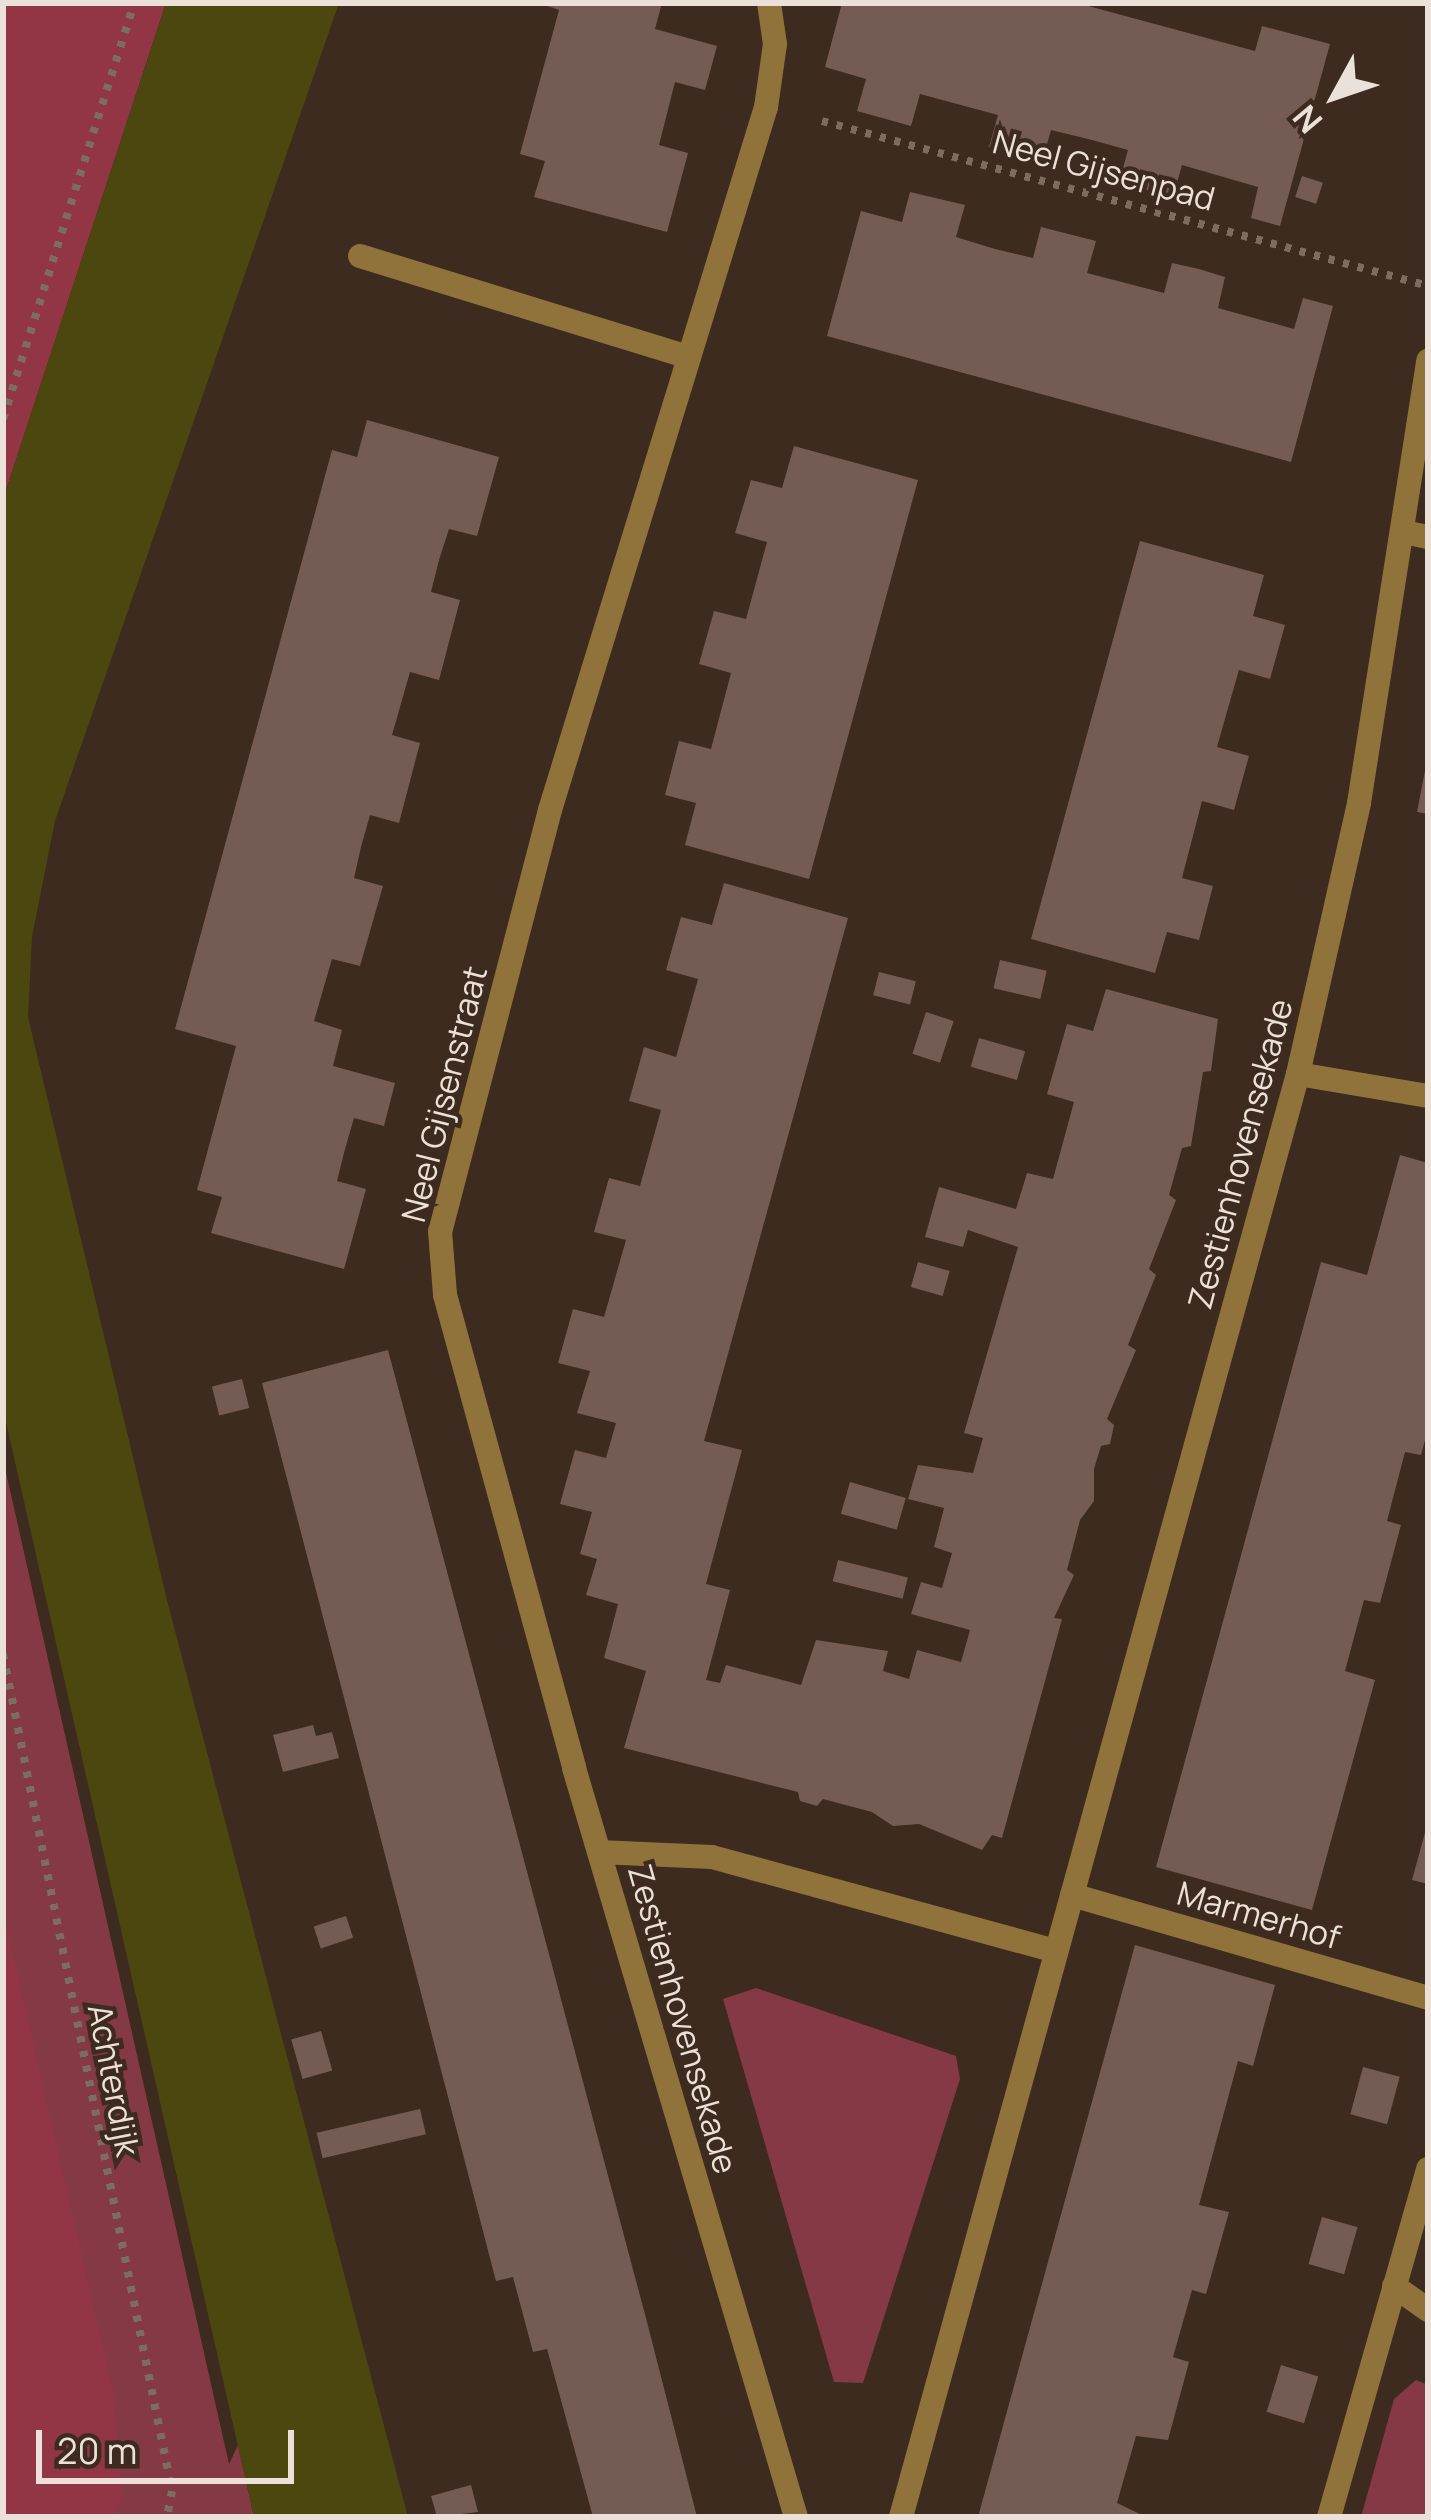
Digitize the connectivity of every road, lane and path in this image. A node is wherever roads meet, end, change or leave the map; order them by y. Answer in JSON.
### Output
{"nodes":[{"id":1,"x":134,"y":3,"type":"edge"},
{"id":2,"x":769,"y":3,"type":"edge"},
{"id":3,"x":766,"y":106,"type":"junction"},
{"id":4,"x":360,"y":256,"type":"dead end"},
{"id":5,"x":1428,"y":286,"type":"edge"},
{"id":6,"x":689,"y":357,"type":"junction"},
{"id":7,"x":1428,"y":360,"type":"edge"},
{"id":8,"x":3,"y":419,"type":"edge"},
{"id":9,"x":1416,"y":535,"type":"edge"},
{"id":10,"x":1298,"y":1074,"type":"junction"},
{"id":11,"x":1428,"y":1096,"type":"edge"},
{"id":12,"x":3,"y":1654,"type":"edge"},
{"id":13,"x":599,"y":1852,"type":"junction"},
{"id":14,"x":1072,"y":1894,"type":"junction"},
{"id":15,"x":1056,"y":1951,"type":"junction"},
{"id":16,"x":1428,"y":1998,"type":"edge"},
{"id":17,"x":1428,"y":2169,"type":"edge"},
{"id":18,"x":1394,"y":2286,"type":"junction"},
{"id":19,"x":1428,"y":2310,"type":"edge"},
{"id":20,"x":167,"y":2517,"type":"edge"},
{"id":21,"x":796,"y":2517,"type":"edge"},
{"id":22,"x":901,"y":2517,"type":"edge"},
{"id":23,"x":1328,"y":2517,"type":"edge"}],
"edges":[{"from":1,"to":8,"type":"path"},
{"from":2,"to":3,"type":"street","name":"Neel Gijsenstraat"},
{"from":3,"to":5,"type":"path","name":"Neel Gijsenpad"},
{"from":3,"to":6,"type":"street","name":"Neel Gijsenstraat"},
{"from":4,"to":6,"type":"street"},
{"from":6,"to":13,"type":"street","name":"Neel Gijsenstraat"},
{"from":7,"to":9,"type":"street","name":"Zestienhovensekade"},
{"from":9,"to":10,"type":"street","name":"Zestienhovensekade"},
{"from":10,"to":11,"type":"street"},
{"from":10,"to":14,"type":"street","name":"Zestienhovensekade"},
{"from":12,"to":20,"type":"path","name":"Achterdijk"},
{"from":13,"to":15,"type":"street","name":"Zestienhovensekade"},
{"from":13,"to":21,"type":"street","name":"Zestienhovensekade"},
{"from":14,"to":15,"type":"street","name":"Zestienhovensekade"},
{"from":14,"to":16,"type":"street","name":"Marmerhof"},
{"from":15,"to":22,"type":"street","name":"Zestienhovensekade"},
{"from":17,"to":18,"type":"street"},
{"from":18,"to":19,"type":"street"},
{"from":18,"to":23,"type":"street"}]}
